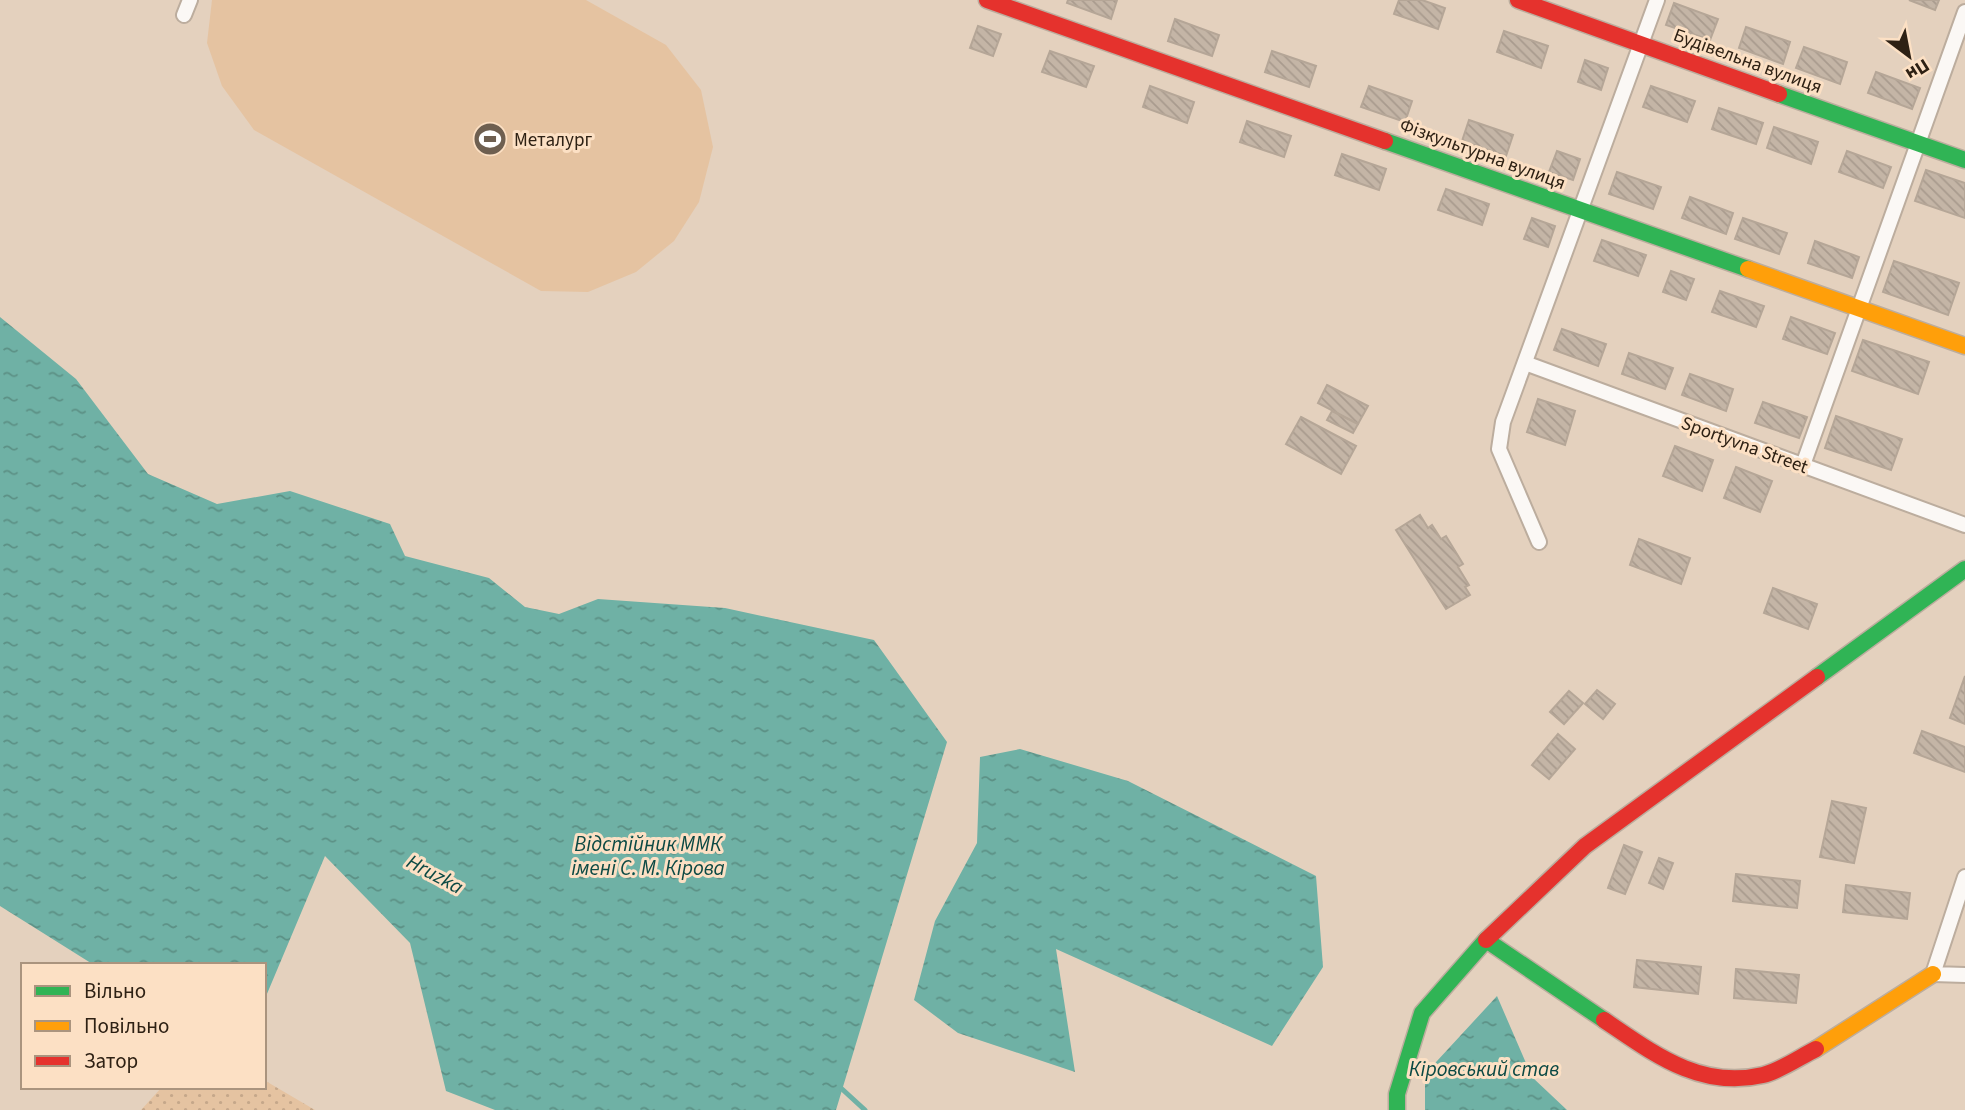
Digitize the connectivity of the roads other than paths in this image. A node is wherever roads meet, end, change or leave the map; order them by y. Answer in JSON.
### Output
{"nodes":[{"id":1,"x":190,"y":0,"type":"edge"},
{"id":2,"x":987,"y":0,"type":"edge"},
{"id":3,"x":1518,"y":0,"type":"edge"},
{"id":4,"x":1657,"y":0,"type":"edge"},
{"id":5,"x":1965,"y":12,"type":"edge"},
{"id":6,"x":184,"y":15,"type":"dead end"},
{"id":7,"x":1641,"y":44,"type":"junction"},
{"id":8,"x":1917,"y":142,"type":"junction"},
{"id":9,"x":1965,"y":160,"type":"edge"},
{"id":10,"x":1580,"y":210,"type":"junction"},
{"id":11,"x":1858,"y":309,"type":"junction"},
{"id":12,"x":1965,"y":346,"type":"edge"},
{"id":13,"x":1525,"y":363,"type":"junction"},
{"id":14,"x":1803,"y":465,"type":"junction"},
{"id":15,"x":1965,"y":525,"type":"edge"},
{"id":16,"x":1539,"y":542,"type":"dead end"},
{"id":17,"x":1965,"y":569,"type":"edge"},
{"id":18,"x":1965,"y":877,"type":"edge"},
{"id":19,"x":1486,"y":940,"type":"junction"},
{"id":20,"x":1933,"y":974,"type":"junction"},
{"id":21,"x":1965,"y":975,"type":"edge"},
{"id":22,"x":1397,"y":1110,"type":"edge"}],
"edges":[{"from":1,"to":6,"type":"street"},
{"from":2,"to":10,"type":"street","name":"Фiзкультурна вулиця"},
{"from":3,"to":7,"type":"street","name":"Будівельна вулиця"},
{"from":4,"to":7,"type":"street"},
{"from":5,"to":8,"type":"street"},
{"from":7,"to":8,"type":"street","name":"Будівельна вулиця"},
{"from":7,"to":10,"type":"street"},
{"from":8,"to":9,"type":"street","name":"Будівельна вулиця"},
{"from":8,"to":11,"type":"street"},
{"from":10,"to":11,"type":"street","name":"Фiзкультурна вулиця"},
{"from":10,"to":13,"type":"street"},
{"from":11,"to":12,"type":"street","name":"Фiзкультурна вулиця"},
{"from":11,"to":14,"type":"street"},
{"from":13,"to":14,"type":"street","name":"Sportyvna Street"},
{"from":13,"to":16,"type":"street"},
{"from":14,"to":15,"type":"street","name":"Sportyvna Street"},
{"from":17,"to":19,"type":"street"},
{"from":18,"to":20,"type":"street"},
{"from":19,"to":20,"type":"street"},
{"from":19,"to":22,"type":"street"},
{"from":20,"to":21,"type":"street"}]}
